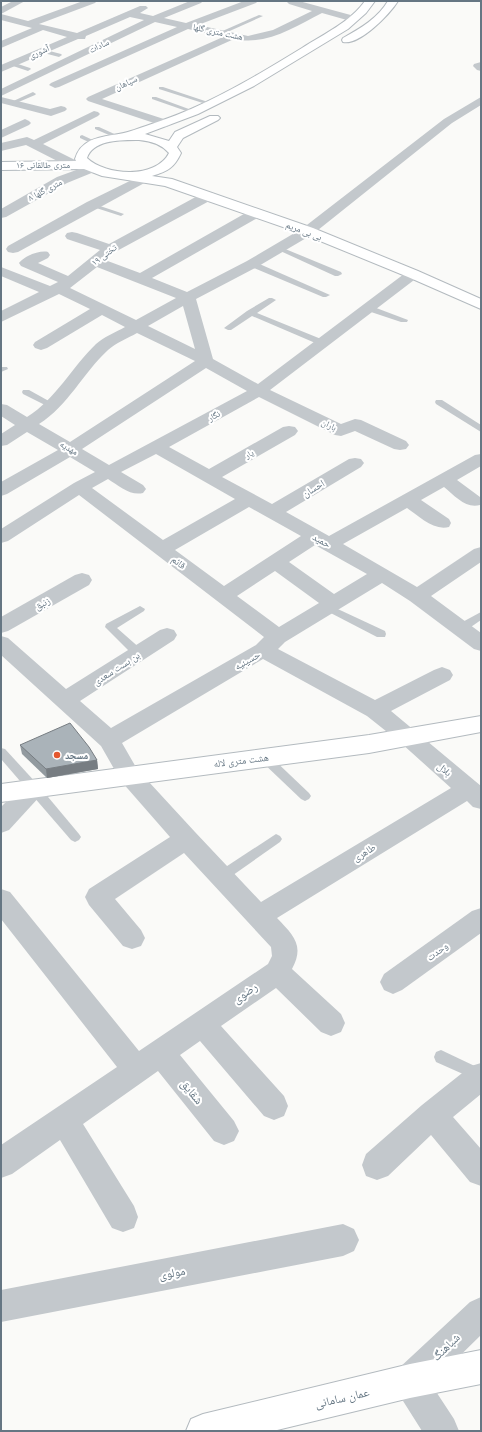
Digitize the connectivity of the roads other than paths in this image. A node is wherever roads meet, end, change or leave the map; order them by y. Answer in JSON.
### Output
{"nodes":[{"id":1,"x":20,"y":1,"type":"edge"},
{"id":2,"x":92,"y":1,"type":"edge"},
{"id":3,"x":198,"y":1,"type":"edge"},
{"id":4,"x":253,"y":1,"type":"edge"},
{"id":5,"x":370,"y":1,"type":"edge"},
{"id":6,"x":393,"y":1,"type":"edge"},
{"id":7,"x":292,"y":2,"type":"dead end"},
{"id":8,"x":154,"y":4,"type":"dead end"},
{"id":9,"x":321,"y":10,"type":"junction"},
{"id":10,"x":1,"y":11,"type":"edge"},
{"id":11,"x":130,"y":14,"type":"junction"},
{"id":12,"x":290,"y":14,"type":"dead end"},
{"id":13,"x":261,"y":16,"type":"dead end"},
{"id":14,"x":1,"y":17,"type":"edge"},
{"id":15,"x":304,"y":18,"type":"junction"},
{"id":16,"x":154,"y":19,"type":"junction"},
{"id":17,"x":354,"y":19,"type":"junction"},
{"id":18,"x":29,"y":24,"type":"junction"},
{"id":19,"x":187,"y":26,"type":"junction"},
{"id":20,"x":42,"y":27,"type":"junction"},
{"id":21,"x":221,"y":33,"type":"junction"},
{"id":22,"x":76,"y":36,"type":"junction"},
{"id":23,"x":233,"y":36,"type":"junction"},
{"id":24,"x":1,"y":45,"type":"edge"},
{"id":25,"x":101,"y":45,"type":"junction"},
{"id":26,"x":339,"y":45,"type":"dead end"},
{"id":27,"x":42,"y":51,"type":"junction"},
{"id":28,"x":59,"y":55,"type":"dead end"},
{"id":29,"x":123,"y":55,"type":"junction"},
{"id":30,"x":137,"y":59,"type":"dead end"},
{"id":31,"x":150,"y":63,"type":"dead end"},
{"id":32,"x":12,"y":64,"type":"junction"},
{"id":33,"x":164,"y":66,"type":"junction"},
{"id":34,"x":1,"y":69,"type":"edge"},
{"id":35,"x":28,"y":69,"type":"dead end"},
{"id":36,"x":55,"y":85,"type":"dead end"},
{"id":37,"x":161,"y":88,"type":"dead end"},
{"id":38,"x":1,"y":93,"type":"edge"},
{"id":39,"x":32,"y":94,"type":"dead end"},
{"id":40,"x":154,"y":98,"type":"dead end"},
{"id":41,"x":481,"y":100,"type":"edge"},
{"id":42,"x":6,"y":102,"type":"edge"},
{"id":43,"x":211,"y":104,"type":"junction"},
{"id":44,"x":61,"y":108,"type":"dead end"},
{"id":45,"x":194,"y":112,"type":"junction"},
{"id":46,"x":94,"y":114,"type":"dead end"},
{"id":47,"x":221,"y":114,"type":"dead end"},
{"id":48,"x":25,"y":123,"type":"dead end"},
{"id":49,"x":166,"y":123,"type":"junction"},
{"id":50,"x":97,"y":128,"type":"dead end"},
{"id":51,"x":1,"y":134,"type":"edge"},
{"id":52,"x":82,"y":137,"type":"dead end"},
{"id":53,"x":121,"y":137,"type":"junction"},
{"id":54,"x":95,"y":143,"type":"junction"},
{"id":55,"x":34,"y":144,"type":"junction"},
{"id":56,"x":171,"y":146,"type":"junction"},
{"id":57,"x":1,"y":147,"type":"edge"},
{"id":58,"x":169,"y":165,"type":"junction"},
{"id":59,"x":1,"y":166,"type":"edge"},
{"id":60,"x":83,"y":166,"type":"junction"},
{"id":61,"x":121,"y":176,"type":"junction"},
{"id":62,"x":144,"y":178,"type":"junction"},
{"id":63,"x":208,"y":196,"type":"junction"},
{"id":64,"x":92,"y":205,"type":"junction"},
{"id":65,"x":256,"y":213,"type":"junction"},
{"id":66,"x":1,"y":214,"type":"edge"},
{"id":67,"x":121,"y":214,"type":"dead end"},
{"id":68,"x":312,"y":228,"type":"junction"},
{"id":69,"x":72,"y":236,"type":"dead end"},
{"id":70,"x":278,"y":248,"type":"junction"},
{"id":71,"x":13,"y":249,"type":"dead end"},
{"id":72,"x":110,"y":249,"type":"junction"},
{"id":73,"x":43,"y":255,"type":"dead end"},
{"id":74,"x":95,"y":261,"type":"junction"},
{"id":75,"x":252,"y":264,"type":"junction"},
{"id":76,"x":1,"y":271,"type":"edge"},
{"id":77,"x":338,"y":274,"type":"dead end"},
{"id":78,"x":413,"y":274,"type":"junction"},
{"id":79,"x":142,"y":278,"type":"junction"},
{"id":80,"x":60,"y":287,"type":"junction"},
{"id":81,"x":326,"y":295,"type":"dead end"},
{"id":82,"x":481,"y":296,"type":"edge"},
{"id":83,"x":188,"y":297,"type":"junction"},
{"id":84,"x":272,"y":300,"type":"dead end"},
{"id":85,"x":481,"y":305,"type":"edge"},
{"id":86,"x":368,"y":308,"type":"junction"},
{"id":87,"x":101,"y":309,"type":"junction"},
{"id":88,"x":4,"y":313,"type":"edge"},
{"id":89,"x":250,"y":313,"type":"junction"},
{"id":90,"x":154,"y":316,"type":"junction"},
{"id":91,"x":404,"y":320,"type":"dead end"},
{"id":92,"x":136,"y":327,"type":"junction"},
{"id":93,"x":228,"y":328,"type":"dead end"},
{"id":94,"x":160,"y":339,"type":"junction"},
{"id":95,"x":323,"y":343,"type":"junction"},
{"id":96,"x":41,"y":345,"type":"dead end"},
{"id":97,"x":206,"y":361,"type":"junction"},
{"id":98,"x":259,"y":391,"type":"junction"},
{"id":99,"x":26,"y":392,"type":"dead end"},
{"id":100,"x":439,"y":402,"type":"dead end"},
{"id":101,"x":52,"y":406,"type":"junction"},
{"id":102,"x":1,"y":409,"type":"edge"},
{"id":103,"x":27,"y":424,"type":"junction"},
{"id":104,"x":481,"y":429,"type":"edge"},
{"id":105,"x":289,"y":431,"type":"dead end"},
{"id":106,"x":1,"y":441,"type":"edge"},
{"id":107,"x":400,"y":445,"type":"dead end"},
{"id":108,"x":156,"y":448,"type":"junction"},
{"id":109,"x":71,"y":449,"type":"junction"},
{"id":110,"x":481,"y":459,"type":"edge"},
{"id":111,"x":355,"y":463,"type":"dead end"},
{"id":112,"x":109,"y":472,"type":"junction"},
{"id":113,"x":208,"y":477,"type":"junction"},
{"id":114,"x":444,"y":479,"type":"junction"},
{"id":115,"x":80,"y":487,"type":"junction"},
{"id":116,"x":137,"y":489,"type":"dead end"},
{"id":117,"x":1,"y":490,"type":"edge"},
{"id":118,"x":249,"y":499,"type":"junction"},
{"id":119,"x":408,"y":500,"type":"junction"},
{"id":120,"x":474,"y":501,"type":"dead end"},
{"id":121,"x":272,"y":512,"type":"junction"},
{"id":122,"x":442,"y":524,"type":"dead end"},
{"id":123,"x":2,"y":534,"type":"edge"},
{"id":124,"x":322,"y":540,"type":"junction"},
{"id":125,"x":162,"y":549,"type":"junction"},
{"id":126,"x":481,"y":553,"type":"edge"},
{"id":127,"x":276,"y":562,"type":"junction"},
{"id":128,"x":382,"y":574,"type":"junction"},
{"id":129,"x":82,"y":580,"type":"dead end"},
{"id":130,"x":223,"y":596,"type":"junction"},
{"id":131,"x":417,"y":596,"type":"junction"},
{"id":132,"x":330,"y":605,"type":"junction"},
{"id":133,"x":140,"y":609,"type":"dead end"},
{"id":134,"x":481,"y":615,"type":"edge"},
{"id":135,"x":1,"y":626,"type":"edge"},
{"id":136,"x":461,"y":628,"type":"junction"},
{"id":137,"x":381,"y":634,"type":"dead end"},
{"id":138,"x":167,"y":635,"type":"dead end"},
{"id":139,"x":1,"y":643,"type":"edge"},
{"id":140,"x":271,"y":644,"type":"junction"},
{"id":141,"x":481,"y":644,"type":"edge"},
{"id":142,"x":138,"y":653,"type":"junction"},
{"id":143,"x":442,"y":675,"type":"dead end"},
{"id":144,"x":64,"y":700,"type":"junction"},
{"id":145,"x":375,"y":710,"type":"junction"},
{"id":146,"x":481,"y":724,"type":"edge"},
{"id":147,"x":409,"y":738,"type":"junction"},
{"id":148,"x":109,"y":740,"type":"junction"},
{"id":149,"x":1,"y":752,"type":"edge"},
{"id":150,"x":264,"y":757,"type":"junction"},
{"id":151,"x":129,"y":775,"type":"junction"},
{"id":152,"x":34,"y":788,"type":"junction"},
{"id":153,"x":1,"y":793,"type":"edge"},
{"id":154,"x":475,"y":794,"type":"edge"},
{"id":155,"x":305,"y":796,"type":"dead end"},
{"id":156,"x":1,"y":823,"type":"edge"},
{"id":157,"x":75,"y":838,"type":"dead end"},
{"id":158,"x":186,"y":839,"type":"junction"},
{"id":159,"x":276,"y":839,"type":"dead end"},
{"id":160,"x":222,"y":876,"type":"junction"},
{"id":161,"x":1,"y":900,"type":"edge"},
{"id":162,"x":259,"y":916,"type":"junction"},
{"id":163,"x":479,"y":924,"type":"edge"},
{"id":164,"x":132,"y":938,"type":"dead end"},
{"id":165,"x":276,"y":972,"type":"junction"},
{"id":166,"x":393,"y":982,"type":"dead end"},
{"id":167,"x":331,"y":1023,"type":"dead end"},
{"id":168,"x":202,"y":1024,"type":"junction"},
{"id":169,"x":161,"y":1052,"type":"junction"},
{"id":170,"x":441,"y":1057,"type":"dead end"},
{"id":171,"x":136,"y":1069,"type":"junction"},
{"id":172,"x":481,"y":1076,"type":"edge"},
{"id":173,"x":274,"y":1106,"type":"dead end"},
{"id":174,"x":432,"y":1115,"type":"junction"},
{"id":175,"x":64,"y":1120,"type":"junction"},
{"id":176,"x":224,"y":1131,"type":"dead end"},
{"id":177,"x":1,"y":1163,"type":"edge"},
{"id":178,"x":377,"y":1165,"type":"dead end"},
{"id":179,"x":481,"y":1170,"type":"edge"},
{"id":180,"x":123,"y":1217,"type":"dead end"},
{"id":181,"x":343,"y":1240,"type":"dead end"},
{"id":182,"x":1,"y":1306,"type":"edge"},
{"id":183,"x":481,"y":1313,"type":"edge"},
{"id":184,"x":481,"y":1367,"type":"edge"},
{"id":185,"x":410,"y":1381,"type":"junction"},
{"id":186,"x":212,"y":1430,"type":"edge"},
{"id":187,"x":442,"y":1431,"type":"edge"}],
"edges":[{"from":1,"to":10,"type":"street"},
{"from":2,"to":18,"type":"street"},
{"from":3,"to":16,"type":"street","name":"سادات"},
{"from":4,"to":19,"type":"street"},
{"from":5,"to":17,"type":"street"},
{"from":6,"to":26,"type":"street"},
{"from":7,"to":9,"type":"street"},
{"from":8,"to":11,"type":"street","name":"آشوری"},
{"from":9,"to":15,"type":"street","name":"هشت متری گلها"},
{"from":9,"to":17,"type":"street"},
{"from":11,"to":16,"type":"street","name":"هشت متری گلها"},
{"from":11,"to":22,"type":"street","name":"آشوری"},
{"from":12,"to":15,"type":"street"},
{"from":13,"to":21,"type":"lane"},
{"from":14,"to":18,"type":"street"},
{"from":15,"to":23,"type":"street","name":"هشت متری گلها"},
{"from":16,"to":19,"type":"street","name":"هشت متری گلها"},
{"from":16,"to":25,"type":"street","name":"سادات"},
{"from":17,"to":43,"type":"street"},
{"from":18,"to":20,"type":"street"},
{"from":19,"to":21,"type":"street","name":"هشت متری گلها"},
{"from":19,"to":29,"type":"street"},
{"from":20,"to":22,"type":"street"},
{"from":20,"to":24,"type":"street"},
{"from":21,"to":23,"type":"street","name":"هشت متری گلها"},
{"from":22,"to":25,"type":"street"},
{"from":22,"to":27,"type":"street","name":"آشوری"},
{"from":23,"to":33,"type":"street","name":"سپاهان"},
{"from":25,"to":29,"type":"street"},
{"from":25,"to":38,"type":"street","name":"سادات"},
{"from":27,"to":28,"type":"lane"},
{"from":27,"to":32,"type":"street","name":"آشوری"},
{"from":29,"to":30,"type":"street"},
{"from":29,"to":36,"type":"street"},
{"from":31,"to":33,"type":"street"},
{"from":32,"to":34,"type":"street","name":"آشوری"},
{"from":32,"to":35,"type":"lane"},
{"from":33,"to":49,"type":"street","name":"سپاهان"},
{"from":37,"to":43,"type":"lane"},
{"from":39,"to":42,"type":"lane"},
{"from":40,"to":45,"type":"lane"},
{"from":41,"to":68,"type":"street"},
{"from":42,"to":44,"type":"street"},
{"from":43,"to":45,"type":"street"},
{"from":45,"to":49,"type":"street"},
{"from":46,"to":55,"type":"street"},
{"from":47,"to":56,"type":"street"},
{"from":48,"to":51,"type":"street"},
{"from":49,"to":53,"type":"street"},
{"from":50,"to":53,"type":"lane"},
{"from":52,"to":54,"type":"lane"},
{"from":53,"to":54,"type":"street"},
{"from":53,"to":56,"type":"street"},
{"from":54,"to":60,"type":"street"},
{"from":55,"to":57,"type":"street"},
{"from":55,"to":60,"type":"street"},
{"from":56,"to":58,"type":"street"},
{"from":58,"to":61,"type":"street"},
{"from":58,"to":68,"type":"street","name":"بی بی مریم"},
{"from":59,"to":60,"type":"street","name":"۱۶ متری طالقانی"},
{"from":60,"to":61,"type":"street","name":"۱۶ متری طالقانی"},
{"from":60,"to":66,"type":"street","name":"۸ متری گلها"},
{"from":61,"to":62,"type":"street","name":"بی بی مریم"},
{"from":62,"to":63,"type":"street","name":"بی بی مریم"},
{"from":62,"to":64,"type":"street"},
{"from":63,"to":65,"type":"street","name":"بی بی مریم"},
{"from":63,"to":72,"type":"street","name":"تختی ۱۹"},
{"from":64,"to":67,"type":"lane"},
{"from":64,"to":71,"type":"street"},
{"from":65,"to":68,"type":"street","name":"بی بی مریم"},
{"from":65,"to":79,"type":"street"},
{"from":68,"to":70,"type":"street"},
{"from":68,"to":78,"type":"street","name":"بی بی مریم"},
{"from":68,"to":82,"type":"street","name":"بی بی مریم"},
{"from":69,"to":72,"type":"street"},
{"from":70,"to":75,"type":"street"},
{"from":70,"to":77,"type":"lane"},
{"from":72,"to":74,"type":"street","name":"تختی ۱۹"},
{"from":73,"to":80,"type":"street"},
{"from":74,"to":79,"type":"street"},
{"from":74,"to":80,"type":"street","name":"تختی ۱۹"},
{"from":75,"to":81,"type":"lane"},
{"from":75,"to":83,"type":"street"},
{"from":76,"to":80,"type":"street"},
{"from":78,"to":85,"type":"street","name":"بی بی مریم"},
{"from":78,"to":86,"type":"street","name":"نگار"},
{"from":79,"to":83,"type":"street"},
{"from":80,"to":87,"type":"street"},
{"from":80,"to":88,"type":"street","name":"تختی ۱۹"},
{"from":83,"to":90,"type":"street"},
{"from":83,"to":97,"type":"street"},
{"from":84,"to":89,"type":"lane"},
{"from":86,"to":91,"type":"lane"},
{"from":86,"to":95,"type":"street","name":"نگار"},
{"from":87,"to":92,"type":"street"},
{"from":87,"to":96,"type":"street"},
{"from":89,"to":93,"type":"lane"},
{"from":89,"to":95,"type":"lane"},
{"from":90,"to":92,"type":"street"},
{"from":90,"to":94,"type":"street"},
{"from":92,"to":94,"type":"street"},
{"from":92,"to":101,"type":"street"},
{"from":94,"to":97,"type":"street"},
{"from":95,"to":98,"type":"street","name":"نگار"},
{"from":97,"to":98,"type":"street"},
{"from":97,"to":109,"type":"street"},
{"from":98,"to":107,"type":"street","name":"باران"},
{"from":98,"to":108,"type":"street","name":"نگار"},
{"from":99,"to":101,"type":"lane"},
{"from":100,"to":104,"type":"lane"},
{"from":101,"to":103,"type":"street"},
{"from":102,"to":103,"type":"street","name":"مهدیه"},
{"from":103,"to":106,"type":"street"},
{"from":103,"to":109,"type":"street","name":"مهدیه"},
{"from":105,"to":113,"type":"street","name":"یار"},
{"from":108,"to":112,"type":"street","name":"نگار"},
{"from":108,"to":113,"type":"street","name":"حمید"},
{"from":109,"to":112,"type":"street","name":"مهدیه"},
{"from":109,"to":117,"type":"street"},
{"from":110,"to":114,"type":"street"},
{"from":111,"to":121,"type":"street","name":"احسان"},
{"from":112,"to":115,"type":"street","name":"نگار"},
{"from":112,"to":116,"type":"street","name":"مهدیه"},
{"from":113,"to":118,"type":"street","name":"حمید"},
{"from":114,"to":119,"type":"street"},
{"from":114,"to":120,"type":"street"},
{"from":115,"to":123,"type":"street","name":"نگار"},
{"from":115,"to":125,"type":"street","name":"قائم"},
{"from":118,"to":121,"type":"street","name":"حمید"},
{"from":118,"to":125,"type":"street"},
{"from":119,"to":122,"type":"street"},
{"from":119,"to":124,"type":"street"},
{"from":121,"to":124,"type":"street","name":"حمید"},
{"from":124,"to":127,"type":"street"},
{"from":124,"to":128,"type":"street","name":"حمید"},
{"from":125,"to":130,"type":"street","name":"قائم"},
{"from":126,"to":131,"type":"street"},
{"from":127,"to":130,"type":"street"},
{"from":127,"to":132,"type":"street"},
{"from":128,"to":131,"type":"street","name":"حمید"},
{"from":128,"to":132,"type":"street","name":"حسینیه"},
{"from":129,"to":135,"type":"street","name":"زنبق"},
{"from":130,"to":140,"type":"street","name":"قائم"},
{"from":131,"to":136,"type":"street","name":"حمید"},
{"from":132,"to":137,"type":"lane"},
{"from":132,"to":140,"type":"street","name":"حسینیه"},
{"from":133,"to":142,"type":"lane"},
{"from":134,"to":136,"type":"lane"},
{"from":136,"to":141,"type":"street","name":"حمید"},
{"from":138,"to":142,"type":"street","name":"بن بست سعدی"},
{"from":139,"to":144,"type":"street","name":"رضوی"},
{"from":140,"to":145,"type":"street","name":"قائم"},
{"from":140,"to":148,"type":"street","name":"حسینیه"},
{"from":142,"to":144,"type":"street","name":"بن بست سعدی"},
{"from":143,"to":145,"type":"street"},
{"from":144,"to":148,"type":"street","name":"رضوی"},
{"from":145,"to":147,"type":"street","name":"بلال"},
{"from":146,"to":147,"type":"street","name":"هشت متری لاله"},
{"from":147,"to":150,"type":"street","name":"هشت متری لاله"},
{"from":147,"to":154,"type":"street","name":"بلال"},
{"from":148,"to":151,"type":"street","name":"رضوی"},
{"from":149,"to":152,"type":"lane"},
{"from":150,"to":151,"type":"street","name":"هشت متری لاله"},
{"from":150,"to":155,"type":"lane"},
{"from":151,"to":152,"type":"street","name":"هشت متری لاله"},
{"from":151,"to":158,"type":"street","name":"رضوی"},
{"from":152,"to":153,"type":"street","name":"هشت متری لاله"},
{"from":152,"to":156,"type":"street"},
{"from":152,"to":157,"type":"lane"},
{"from":154,"to":162,"type":"street","name":"طاهری"},
{"from":158,"to":160,"type":"street","name":"رضوی"},
{"from":158,"to":164,"type":"street"},
{"from":159,"to":160,"type":"lane"},
{"from":160,"to":162,"type":"street","name":"رضوی"},
{"from":161,"to":171,"type":"street"},
{"from":162,"to":165,"type":"street","name":"رضوی"},
{"from":163,"to":166,"type":"street","name":"وحدت"},
{"from":165,"to":167,"type":"street"},
{"from":165,"to":168,"type":"street","name":"رضوی"},
{"from":168,"to":169,"type":"street","name":"رضوی"},
{"from":168,"to":173,"type":"street"},
{"from":169,"to":171,"type":"street","name":"رضوی"},
{"from":169,"to":176,"type":"street","name":"شقایق"},
{"from":170,"to":172,"type":"lane"},
{"from":171,"to":175,"type":"street","name":"رضوی"},
{"from":172,"to":174,"type":"street"},
{"from":174,"to":178,"type":"street"},
{"from":174,"to":179,"type":"street"},
{"from":175,"to":177,"type":"street","name":"رضوی"},
{"from":175,"to":180,"type":"street"},
{"from":181,"to":182,"type":"street","name":"مولوی"},
{"from":183,"to":185,"type":"street","name":"شباهنگ"},
{"from":184,"to":185,"type":"street","name":"عمان سامانی"},
{"from":185,"to":186,"type":"street","name":"عمان سامانی"},
{"from":185,"to":187,"type":"street"}]}
